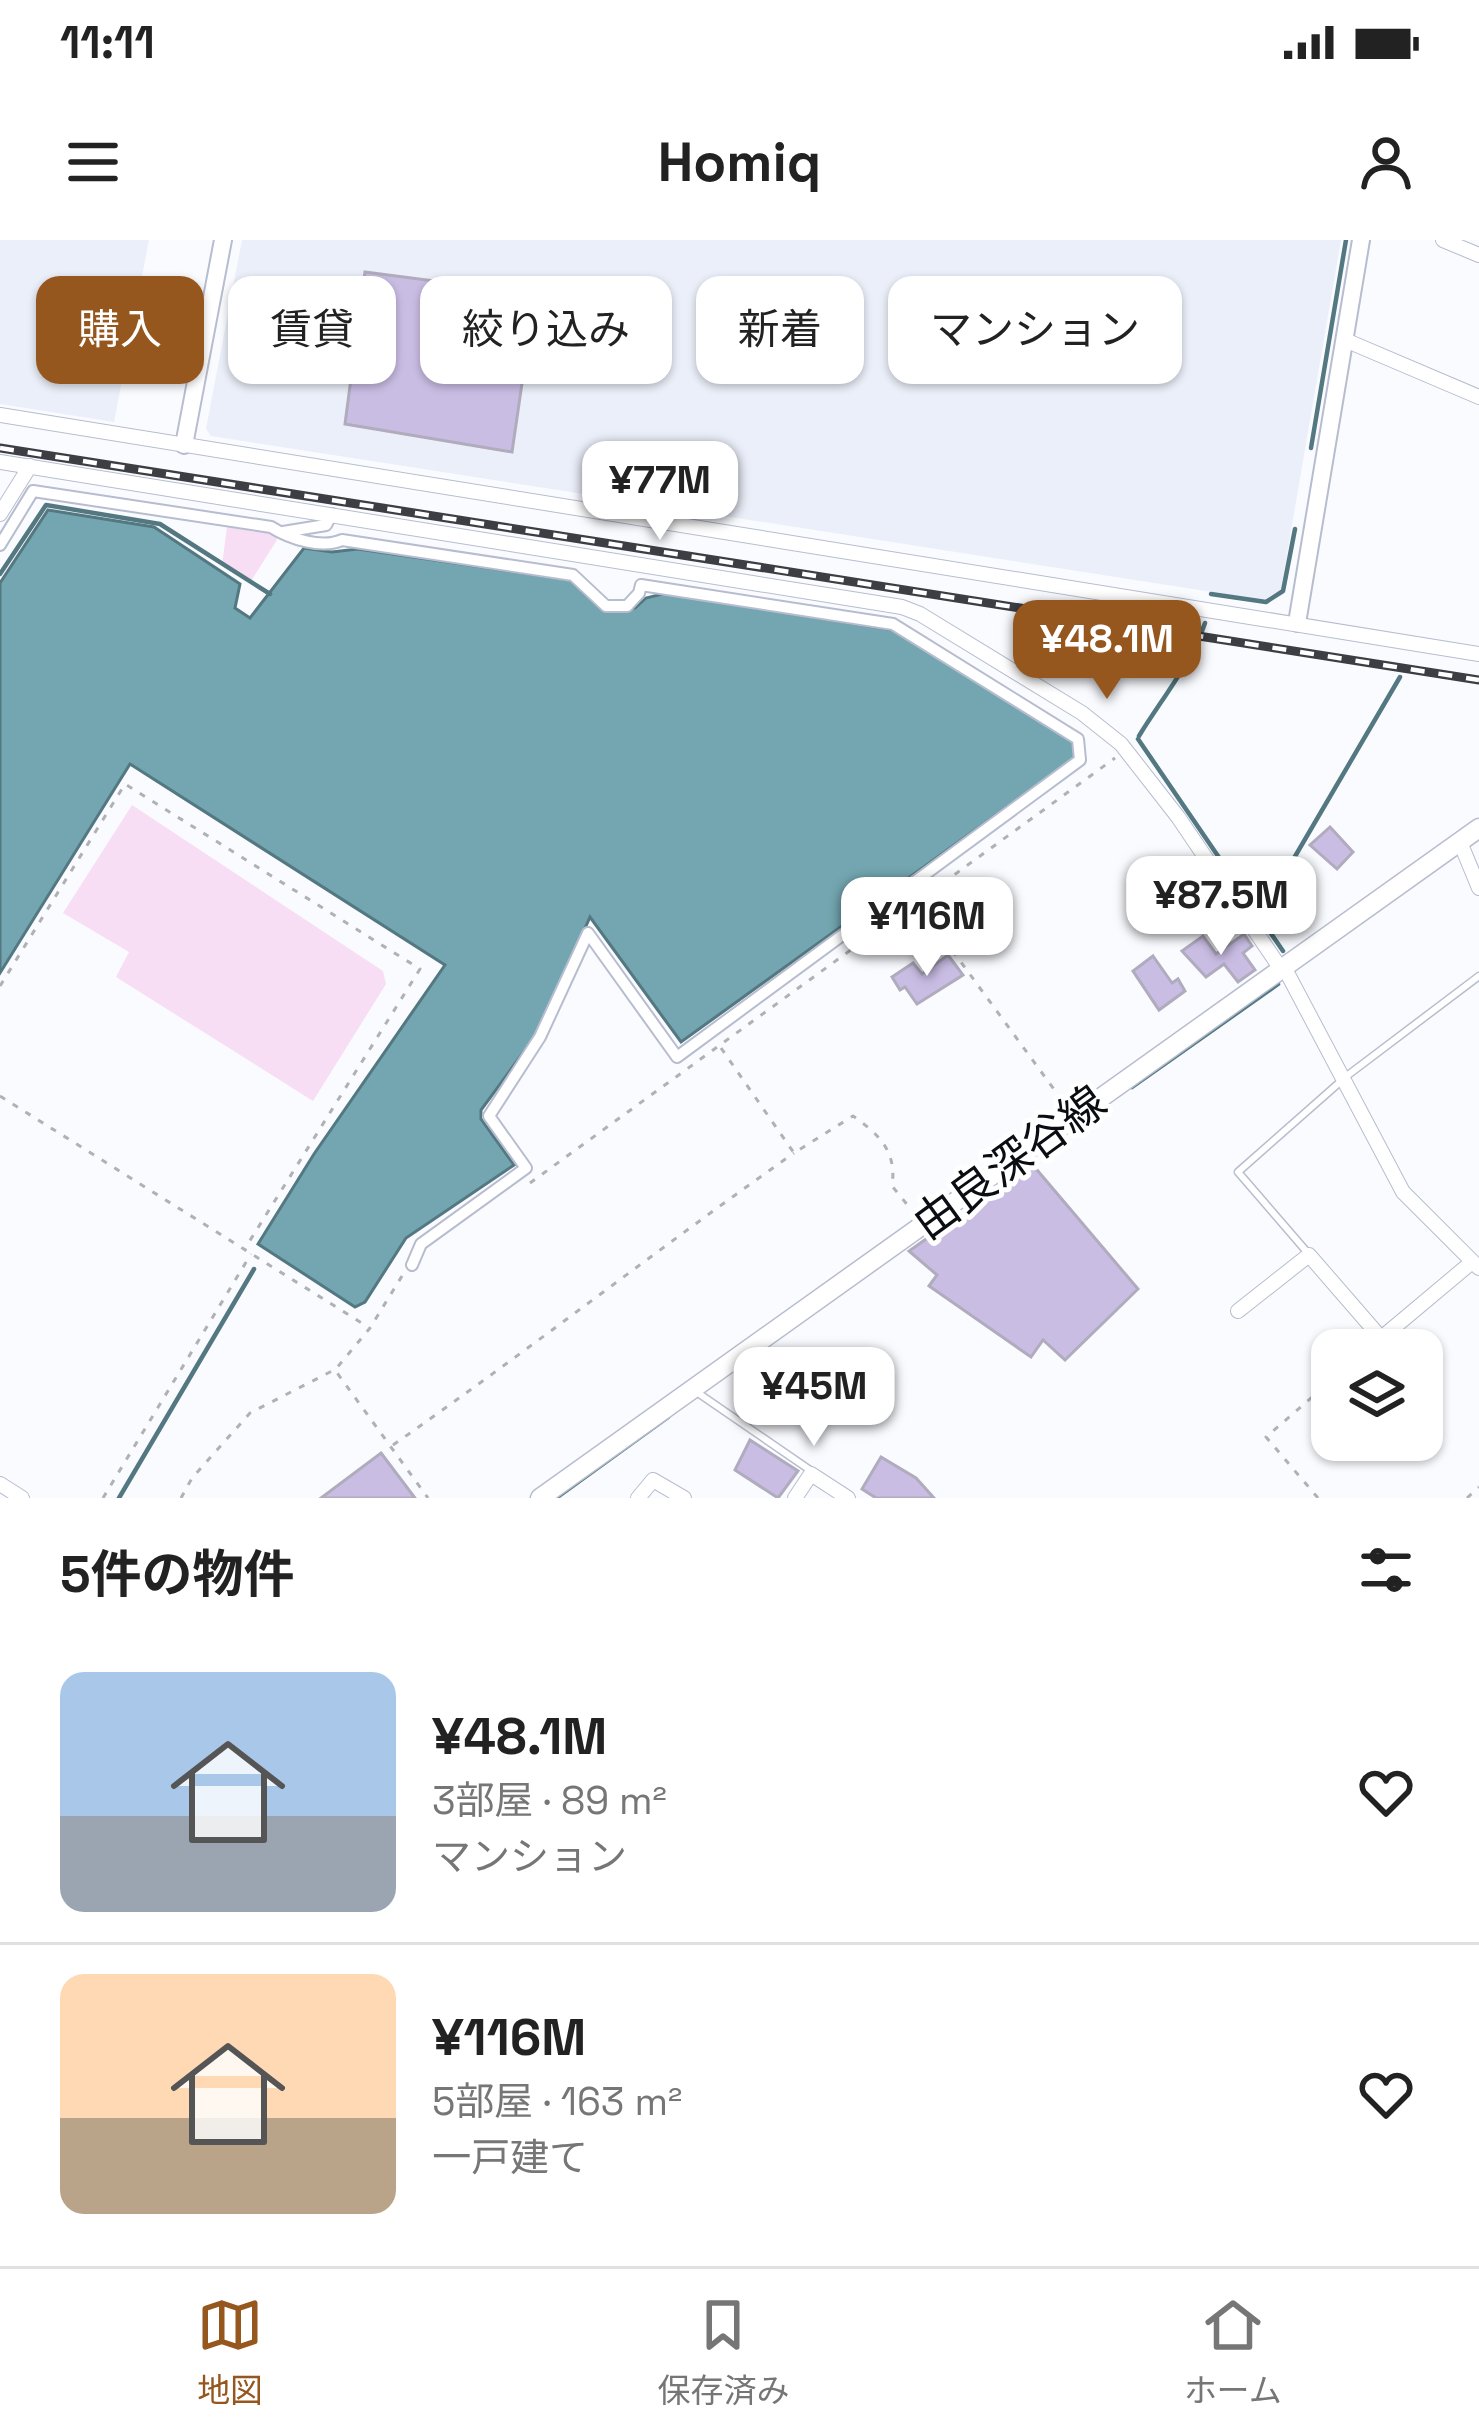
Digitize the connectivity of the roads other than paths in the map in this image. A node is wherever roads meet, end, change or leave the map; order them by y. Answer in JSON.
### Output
{"nodes":[{"id":1,"x":223,"y":240,"type":"edge"},
{"id":2,"x":1360,"y":240,"type":"edge"},
{"id":3,"x":1443,"y":240,"type":"edge"},
{"id":4,"x":1479,"y":255,"type":"edge"},
{"id":5,"x":1345,"y":340,"type":"junction"},
{"id":6,"x":1479,"y":397,"type":"edge"},
{"id":7,"x":0,"y":415,"type":"edge"},
{"id":8,"x":184,"y":445,"type":"junction"},
{"id":9,"x":0,"y":462,"type":"edge"},
{"id":10,"x":30,"y":466,"type":"junction"},
{"id":11,"x":0,"y":514,"type":"edge"},
{"id":12,"x":332,"y":514,"type":"junction"},
{"id":13,"x":280,"y":532,"type":"junction"},
{"id":14,"x":0,"y":545,"type":"edge"},
{"id":15,"x":1297,"y":623,"type":"junction"},
{"id":16,"x":1477,"y":650,"type":"edge"},
{"id":17,"x":1479,"y":828,"type":"edge"},
{"id":18,"x":1460,"y":842,"type":"junction"},
{"id":19,"x":1479,"y":888,"type":"edge"},
{"id":20,"x":1283,"y":968,"type":"junction"},
{"id":21,"x":1479,"y":976,"type":"edge"},
{"id":22,"x":1344,"y":1079,"type":"junction"},
{"id":23,"x":1309,"y":1255,"type":"junction"},
{"id":24,"x":412,"y":1265,"type":"road end"},
{"id":25,"x":1475,"y":1265,"type":"edge"},
{"id":26,"x":1238,"y":1311,"type":"dead end"},
{"id":27,"x":1373,"y":1329,"type":"edge"},
{"id":28,"x":1393,"y":1329,"type":"edge"},
{"id":29,"x":698,"y":1394,"type":"junction"},
{"id":30,"x":811,"y":1474,"type":"junction"},
{"id":31,"x":0,"y":1484,"type":"edge"},
{"id":32,"x":22,"y":1498,"type":"edge"},
{"id":33,"x":540,"y":1498,"type":"edge"},
{"id":34,"x":638,"y":1498,"type":"edge"},
{"id":35,"x":683,"y":1498,"type":"edge"},
{"id":36,"x":795,"y":1498,"type":"edge"},
{"id":37,"x":848,"y":1498,"type":"edge"}],
"edges":[{"from":1,"to":8,"type":"street"},
{"from":2,"to":5,"type":"street"},
{"from":3,"to":4,"type":"street"},
{"from":5,"to":6,"type":"street"},
{"from":5,"to":15,"type":"street"},
{"from":7,"to":8,"type":"street"},
{"from":8,"to":15,"type":"street"},
{"from":9,"to":10,"type":"street"},
{"from":10,"to":11,"type":"street"},
{"from":10,"to":12,"type":"street"},
{"from":12,"to":13,"type":"street"},
{"from":12,"to":20,"type":"street"},
{"from":13,"to":14,"type":"street"},
{"from":13,"to":24,"type":"street"},
{"from":15,"to":16,"type":"street"},
{"from":17,"to":18,"type":"main road","name":"由良深谷線"},
{"from":18,"to":19,"type":"street"},
{"from":18,"to":20,"type":"main road","name":"由良深谷線"},
{"from":20,"to":22,"type":"street"},
{"from":20,"to":29,"type":"main road","name":"由良深谷線"},
{"from":21,"to":22,"type":"lane"},
{"from":22,"to":23,"type":"lane"},
{"from":22,"to":25,"type":"street"},
{"from":23,"to":26,"type":"street"},
{"from":23,"to":27,"type":"street"},
{"from":25,"to":28,"type":"street"},
{"from":29,"to":30,"type":"lane"},
{"from":29,"to":33,"type":"main road","name":"由良深谷線"},
{"from":30,"to":36,"type":"street"},
{"from":30,"to":37,"type":"street"},
{"from":31,"to":32,"type":"street"},
{"from":34,"to":35,"type":"street"}]}
